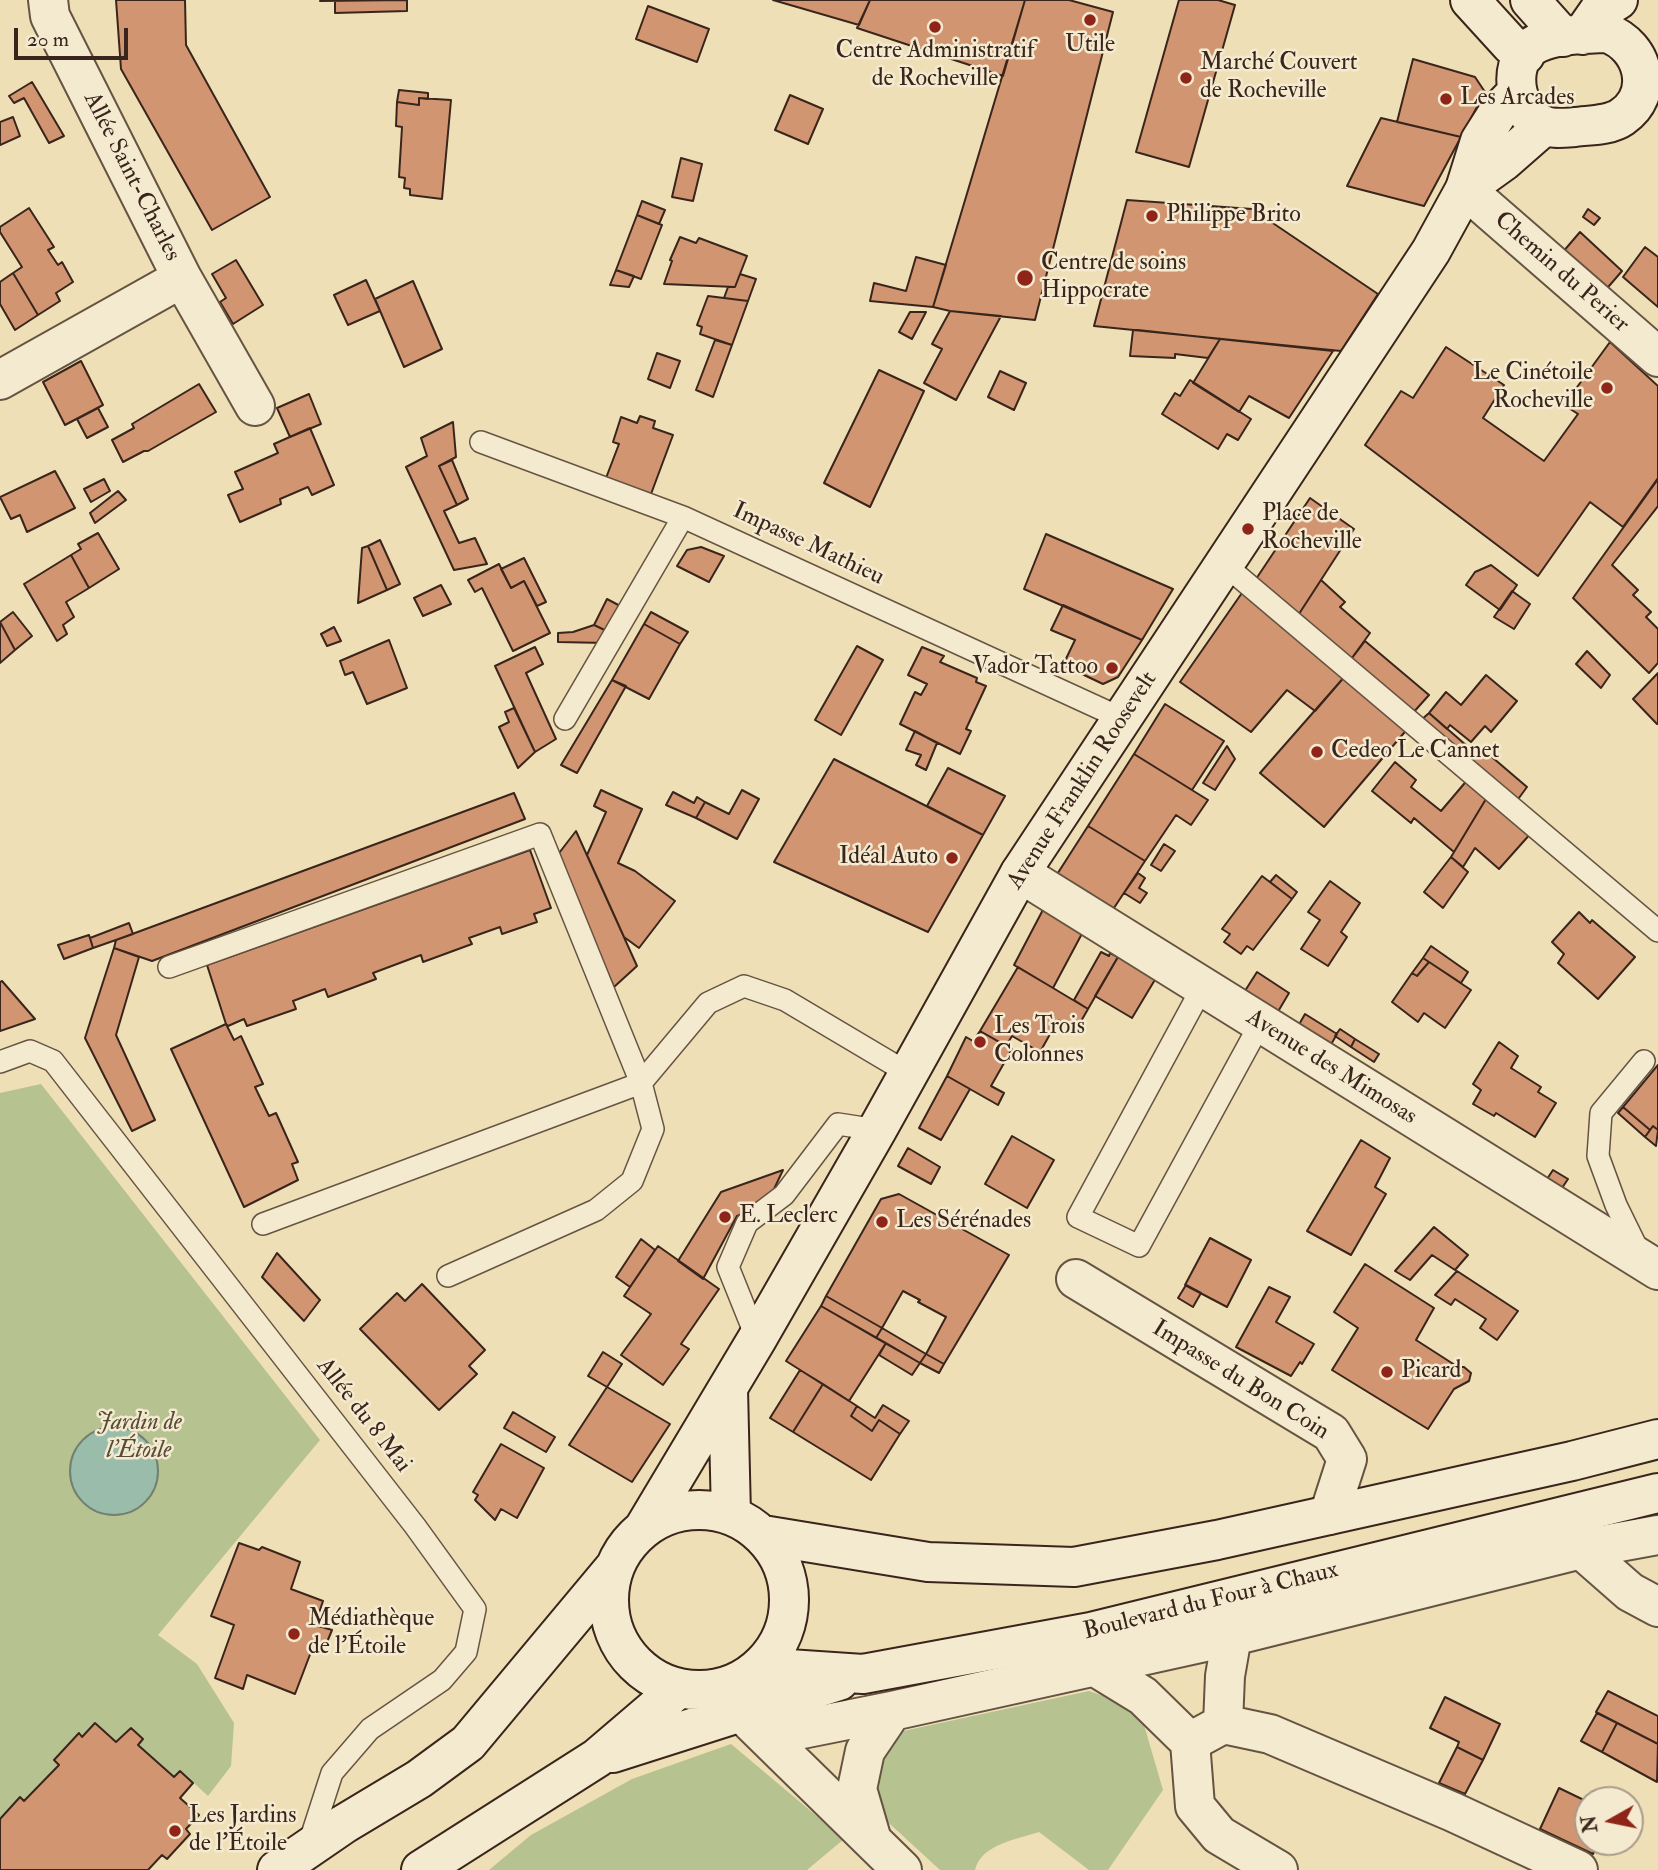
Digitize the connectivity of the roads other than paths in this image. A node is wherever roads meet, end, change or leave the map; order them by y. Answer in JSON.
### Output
{"nodes":[{"id":1,"x":48,"y":0,"type":"edge"},
{"id":2,"x":1470,"y":0,"type":"edge"},
{"id":3,"x":1530,"y":0,"type":"edge"},
{"id":4,"x":1618,"y":0,"type":"edge"},
{"id":5,"x":1634,"y":0,"type":"edge"},
{"id":6,"x":1573,"y":36,"type":"junction"},
{"id":7,"x":1525,"y":55,"type":"junction"},
{"id":8,"x":1643,"y":59,"type":"edge"},
{"id":9,"x":1517,"y":92,"type":"junction"},
{"id":10,"x":1544,"y":126,"type":"junction"},
{"id":11,"x":1465,"y":189,"type":"junction"},
{"id":12,"x":182,"y":278,"type":"junction"},
{"id":13,"x":1658,"y":357,"type":"edge"},
{"id":14,"x":0,"y":380,"type":"edge"},
{"id":15,"x":255,"y":406,"type":"dead end"},
{"id":16,"x":481,"y":442,"type":"dead end"},
{"id":17,"x":683,"y":517,"type":"junction"},
{"id":18,"x":1225,"y":565,"type":"junction"},
{"id":19,"x":565,"y":719,"type":"dead end"},
{"id":20,"x":1123,"y":719,"type":"junction"},
{"id":21,"x":1020,"y":873,"type":"junction"},
{"id":22,"x":1658,"y":931,"type":"edge"},
{"id":23,"x":169,"y":967,"type":"dead end"},
{"id":24,"x":1202,"y":988,"type":"junction"},
{"id":25,"x":1260,"y":1024,"type":"junction"},
{"id":26,"x":1644,"y":1061,"type":"dead end"},
{"id":27,"x":0,"y":1062,"type":"edge"},
{"id":28,"x":908,"y":1073,"type":"junction"},
{"id":29,"x":641,"y":1083,"type":"junction"},
{"id":30,"x":877,"y":1130,"type":"junction"},
{"id":31,"x":263,"y":1224,"type":"dead end"},
{"id":32,"x":1653,"y":1269,"type":"edge"},
{"id":33,"x":448,"y":1276,"type":"dead end"},
{"id":34,"x":1076,"y":1279,"type":"dead end"},
{"id":35,"x":757,"y":1339,"type":"junction"},
{"id":36,"x":727,"y":1388,"type":"junction"},
{"id":37,"x":1658,"y":1439,"type":"edge"},
{"id":38,"x":1658,"y":1493,"type":"edge"},
{"id":39,"x":731,"y":1515,"type":"junction"},
{"id":40,"x":1329,"y":1515,"type":"junction"},
{"id":41,"x":644,"y":1528,"type":"junction"},
{"id":42,"x":763,"y":1535,"type":"junction"},
{"id":43,"x":1658,"y":1535,"type":"edge"},
{"id":44,"x":1581,"y":1549,"type":"junction"},
{"id":45,"x":615,"y":1567,"type":"junction"},
{"id":46,"x":1658,"y":1607,"type":"edge"},
{"id":47,"x":1232,"y":1636,"type":"junction"},
{"id":48,"x":1094,"y":1666,"type":"junction"},
{"id":49,"x":760,"y":1667,"type":"junction"},
{"id":50,"x":863,"y":1674,"type":"junction"},
{"id":51,"x":679,"y":1688,"type":"junction"},
{"id":52,"x":892,"y":1711,"type":"junction"},
{"id":53,"x":752,"y":1724,"type":"junction"},
{"id":54,"x":1223,"y":1724,"type":"junction"},
{"id":55,"x":1190,"y":1742,"type":"junction"},
{"id":56,"x":597,"y":1758,"type":"junction"},
{"id":57,"x":873,"y":1843,"type":"junction"},
{"id":58,"x":292,"y":1860,"type":"edge"},
{"id":59,"x":436,"y":1866,"type":"edge"},
{"id":60,"x":902,"y":1870,"type":"edge"},
{"id":61,"x":1278,"y":1870,"type":"edge"},
{"id":62,"x":1578,"y":1870,"type":"edge"}],
"edges":[{"from":1,"to":12,"type":"street","name":"Allée Saint-Charles"},
{"from":2,"to":7,"type":"street"},
{"from":3,"to":6,"type":"street"},
{"from":4,"to":6,"type":"street"},
{"from":5,"to":8,"type":"street"},
{"from":6,"to":7,"type":"street"},
{"from":6,"to":8,"type":"street"},
{"from":7,"to":9,"type":"street"},
{"from":8,"to":10,"type":"street"},
{"from":9,"to":10,"type":"street"},
{"from":9,"to":11,"type":"street","name":"Avenue Franklin Roosevelt"},
{"from":10,"to":11,"type":"street","name":"Avenue Franklin Roosevelt"},
{"from":11,"to":13,"type":"street","name":"Chemin du Perier"},
{"from":11,"to":18,"type":"street","name":"Avenue Franklin Roosevelt"},
{"from":12,"to":14,"type":"street","name":"Allée Saint-Charles"},
{"from":12,"to":15,"type":"street","name":"Allée Saint-Charles"},
{"from":16,"to":17,"type":"lane","name":"Impasse Mathieu"},
{"from":17,"to":19,"type":"lane"},
{"from":17,"to":20,"type":"lane","name":"Impasse Mathieu"},
{"from":18,"to":20,"type":"street","name":"Avenue Franklin Roosevelt"},
{"from":18,"to":22,"type":"lane"},
{"from":20,"to":21,"type":"street","name":"Avenue Franklin Roosevelt"},
{"from":21,"to":24,"type":"street","name":"Avenue des Mimosas"},
{"from":21,"to":28,"type":"street","name":"Avenue Franklin Roosevelt"},
{"from":23,"to":29,"type":"lane"},
{"from":24,"to":25,"type":"street","name":"Avenue des Mimosas"},
{"from":24,"to":25,"type":"lane"},
{"from":25,"to":32,"type":"street","name":"Avenue des Mimosas"},
{"from":26,"to":32,"type":"lane"},
{"from":27,"to":58,"type":"lane","name":"Allée du 8 Mai"},
{"from":28,"to":29,"type":"lane"},
{"from":28,"to":30,"type":"street","name":"Avenue Franklin Roosevelt"},
{"from":29,"to":31,"type":"lane"},
{"from":29,"to":33,"type":"lane"},
{"from":30,"to":35,"type":"street","name":"Avenue Franklin Roosevelt"},
{"from":30,"to":35,"type":"lane"},
{"from":34,"to":40,"type":"street","name":"Impasse du Bon Coin"},
{"from":35,"to":36,"type":"street","name":"Avenue Franklin Roosevelt"},
{"from":36,"to":39,"type":"street"},
{"from":36,"to":41,"type":"street","name":"Avenue Franklin Roosevelt"},
{"from":37,"to":40,"type":"street"},
{"from":38,"to":50,"type":"street","name":"Boulevard du Four à Chaux"},
{"from":39,"to":41,"type":"street"},
{"from":39,"to":42,"type":"street"},
{"from":40,"to":42,"type":"street"},
{"from":41,"to":45,"type":"street"},
{"from":42,"to":49,"type":"street"},
{"from":43,"to":44,"type":"street"},
{"from":44,"to":46,"type":"street"},
{"from":44,"to":47,"type":"street"},
{"from":45,"to":51,"type":"street"},
{"from":45,"to":58,"type":"street"},
{"from":47,"to":48,"type":"street"},
{"from":47,"to":54,"type":"street"},
{"from":48,"to":52,"type":"street"},
{"from":48,"to":55,"type":"street"},
{"from":49,"to":50,"type":"street","name":"Boulevard du Four à Chaux"},
{"from":49,"to":51,"type":"street"},
{"from":50,"to":53,"type":"street"},
{"from":51,"to":56,"type":"street"},
{"from":52,"to":53,"type":"street"},
{"from":52,"to":57,"type":"street"},
{"from":53,"to":56,"type":"street"},
{"from":53,"to":57,"type":"street"},
{"from":54,"to":55,"type":"street"},
{"from":54,"to":62,"type":"street"},
{"from":55,"to":61,"type":"street"},
{"from":56,"to":59,"type":"street"},
{"from":57,"to":60,"type":"street"}]}
